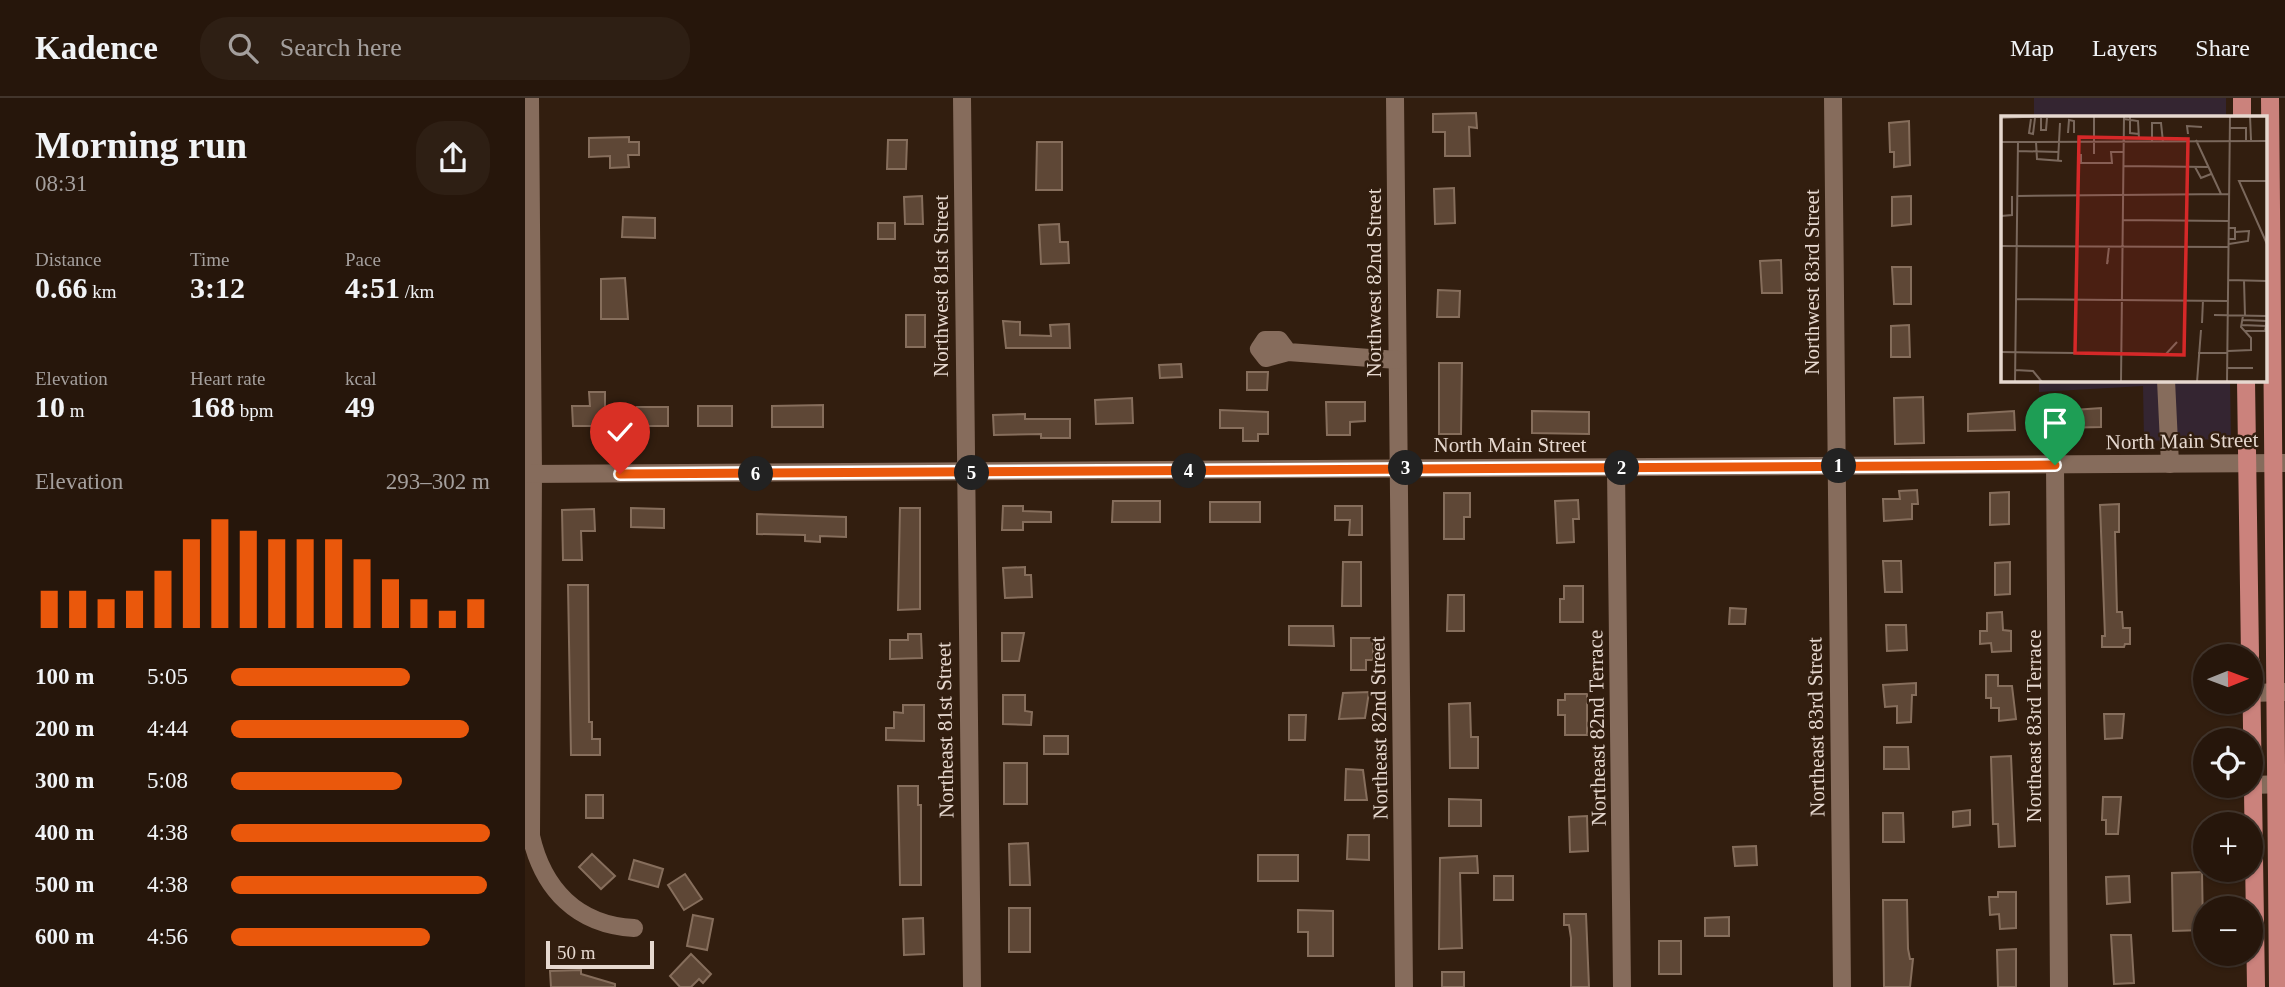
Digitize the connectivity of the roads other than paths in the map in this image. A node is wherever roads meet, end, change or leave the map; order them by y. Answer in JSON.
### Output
{"nodes":[{"id":1,"x":530,"y":98,"type":"edge"},
{"id":2,"x":962,"y":98,"type":"edge"},
{"id":3,"x":1395,"y":98,"type":"edge"},
{"id":4,"x":1833,"y":98,"type":"edge"},
{"id":5,"x":2242,"y":98,"type":"edge"},
{"id":6,"x":2270,"y":98,"type":"edge"},
{"id":7,"x":2242,"y":116,"type":"edge"},
{"id":8,"x":2274,"y":225,"type":"edge"},
{"id":9,"x":1288,"y":352,"type":"dead end"},
{"id":10,"x":1397,"y":360,"type":"junction"},
{"id":11,"x":2166,"y":382,"type":"edge"},
{"id":12,"x":2246,"y":382,"type":"edge"},
{"id":13,"x":2247,"y":463,"type":"junction"},
{"id":14,"x":2278,"y":463,"type":"edge"},
{"id":15,"x":2170,"y":464,"type":"junction"},
{"id":16,"x":2055,"y":465,"type":"junction"},
{"id":17,"x":1836,"y":466,"type":"junction"},
{"id":18,"x":1398,"y":468,"type":"junction"},
{"id":19,"x":1616,"y":468,"type":"junction"},
{"id":20,"x":965,"y":473,"type":"junction"},
{"id":21,"x":529,"y":474,"type":"edge"},
{"id":22,"x":2279,"y":588,"type":"edge"},
{"id":23,"x":2250,"y":644,"type":"edge"},
{"id":24,"x":2280,"y":692,"type":"edge"},
{"id":25,"x":2281,"y":784,"type":"edge"},
{"id":26,"x":2263,"y":785,"type":"edge"},
{"id":27,"x":2252,"y":798,"type":"edge"},
{"id":28,"x":634,"y":928,"type":"dead end"},
{"id":29,"x":972,"y":987,"type":"edge"},
{"id":30,"x":1404,"y":987,"type":"edge"},
{"id":31,"x":1622,"y":987,"type":"edge"},
{"id":32,"x":1842,"y":987,"type":"edge"},
{"id":33,"x":2059,"y":987,"type":"edge"},
{"id":34,"x":2256,"y":987,"type":"edge"},
{"id":35,"x":2278,"y":987,"type":"edge"}],
"edges":[{"from":1,"to":21,"type":"street"},
{"from":2,"to":20,"type":"street","name":"Northwest 81st Street"},
{"from":3,"to":10,"type":"street","name":"Northwest 82nd Street"},
{"from":4,"to":17,"type":"street","name":"Northwest 83rd Street"},
{"from":5,"to":7,"type":"main road"},
{"from":6,"to":8,"type":"main road"},
{"from":8,"to":14,"type":"main road"},
{"from":9,"to":10,"type":"street"},
{"from":10,"to":18,"type":"street","name":"Northwest 82nd Street"},
{"from":11,"to":15,"type":"street"},
{"from":12,"to":13,"type":"main road"},
{"from":13,"to":14,"type":"street","name":"North Main Street"},
{"from":13,"to":15,"type":"street","name":"North Main Street"},
{"from":13,"to":23,"type":"main road"},
{"from":14,"to":22,"type":"main road"},
{"from":15,"to":16,"type":"street","name":"North Main Street"},
{"from":16,"to":17,"type":"street","name":"North Main Street"},
{"from":16,"to":33,"type":"street","name":"Northeast 83rd Terrace"},
{"from":17,"to":19,"type":"street","name":"North Main Street"},
{"from":17,"to":32,"type":"street","name":"Northeast 83rd Street"},
{"from":18,"to":19,"type":"street","name":"North Main Street"},
{"from":18,"to":20,"type":"street","name":"North Main Street"},
{"from":18,"to":30,"type":"street","name":"Northeast 82nd Street"},
{"from":19,"to":31,"type":"street","name":"Northeast 82nd Terrace"},
{"from":20,"to":21,"type":"street","name":"North Main Street"},
{"from":20,"to":29,"type":"street","name":"Northeast 81st Street"},
{"from":21,"to":28,"type":"street"},
{"from":22,"to":24,"type":"main road"},
{"from":24,"to":25,"type":"main road"},
{"from":25,"to":26,"type":"street"},
{"from":25,"to":35,"type":"main road"},
{"from":27,"to":34,"type":"main road"}]}
